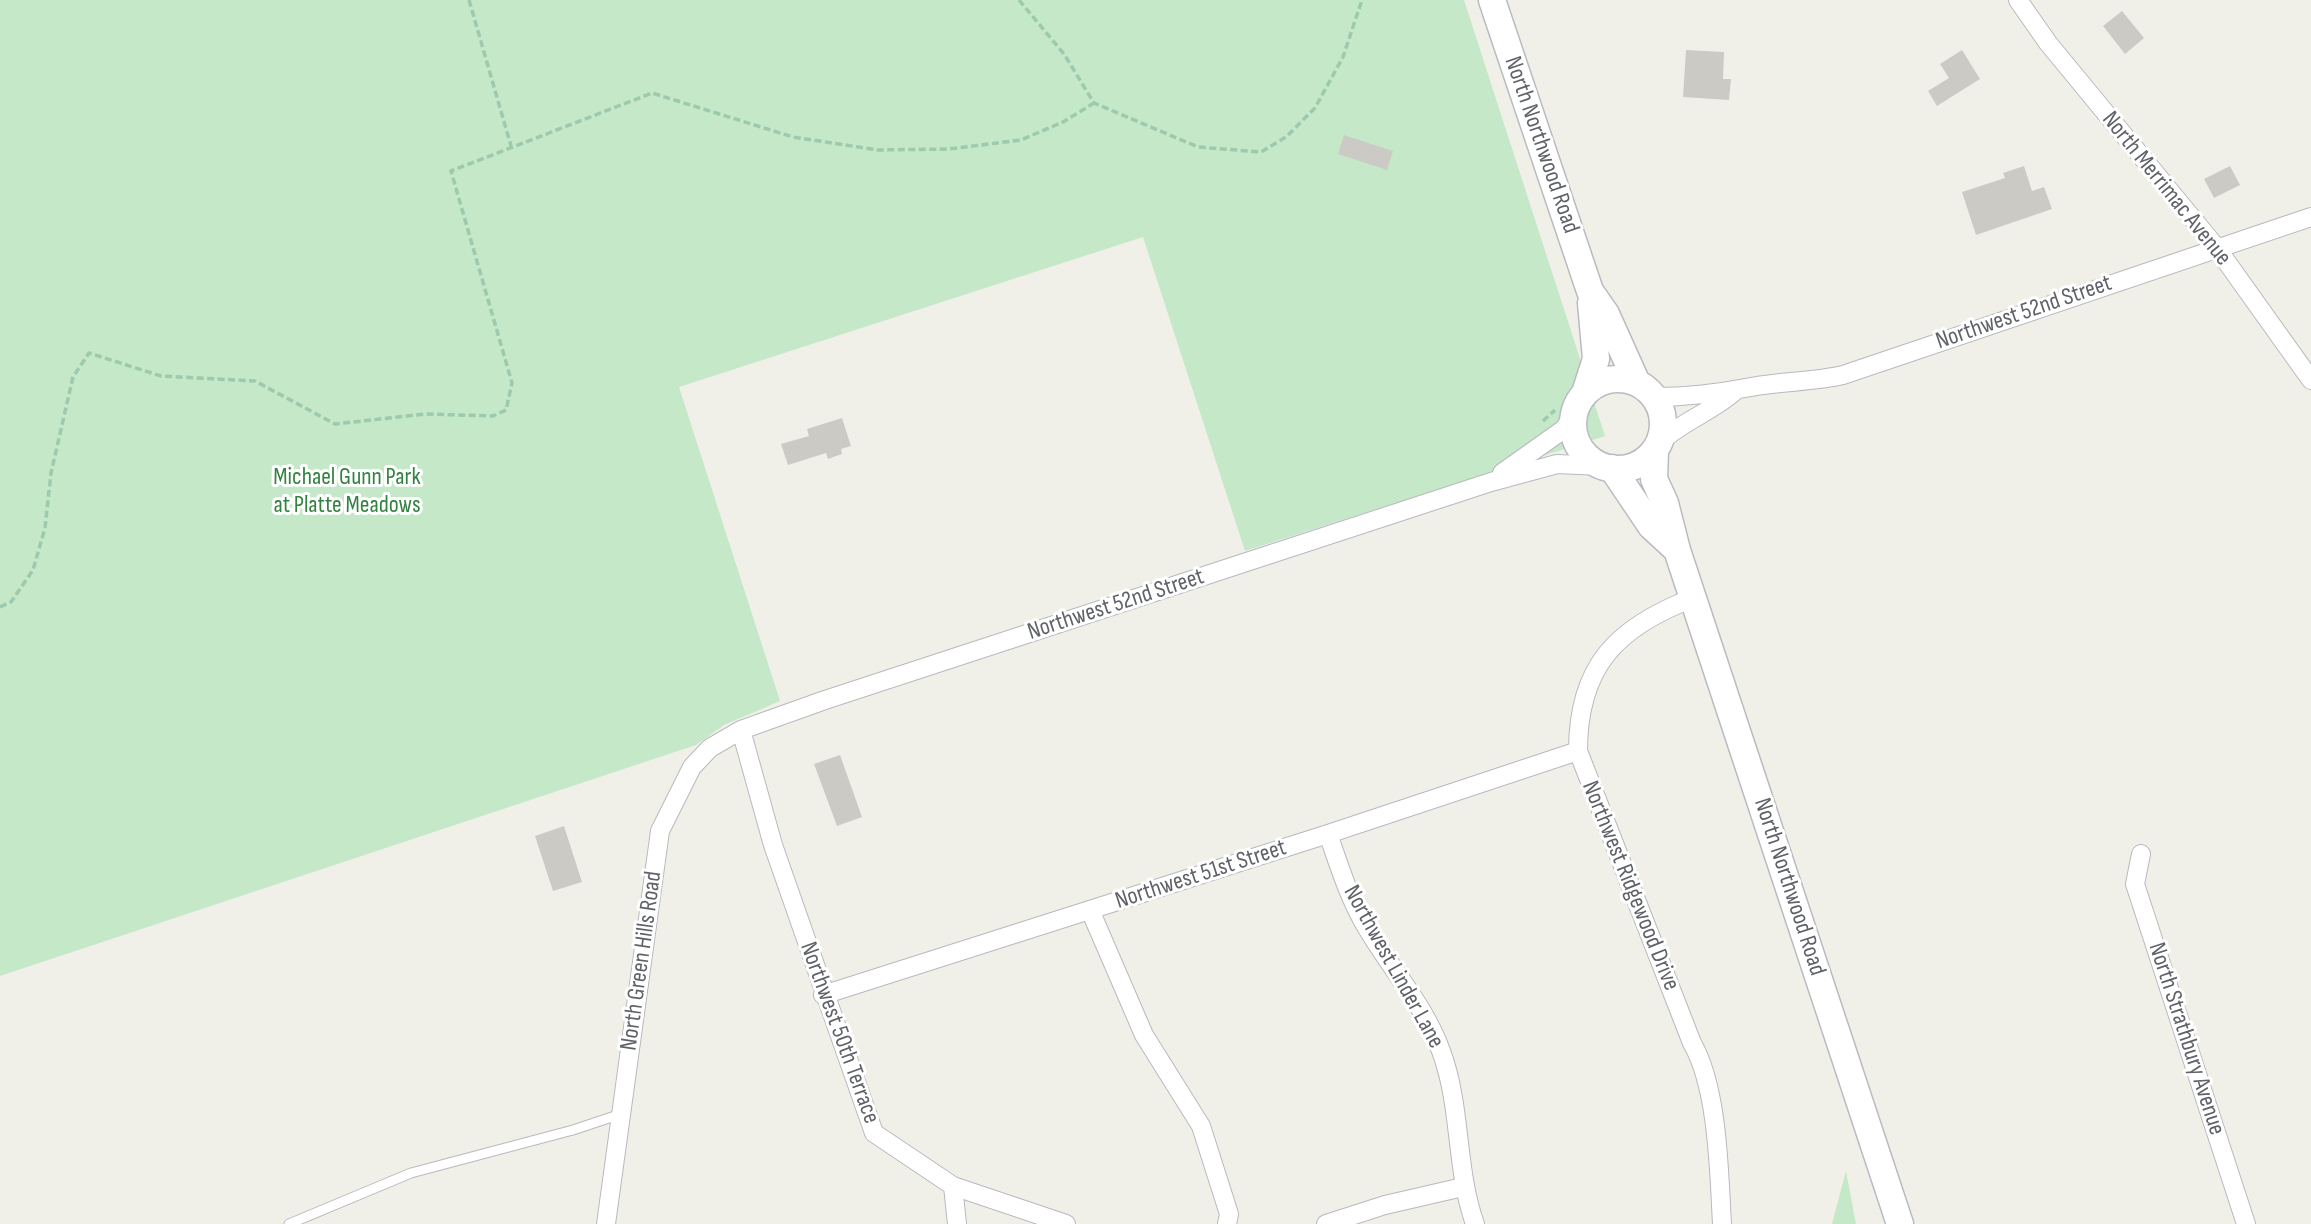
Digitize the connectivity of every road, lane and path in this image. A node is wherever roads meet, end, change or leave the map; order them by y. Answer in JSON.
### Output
{"nodes":[{"id":1,"x":469,"y":0,"type":"edge"},
{"id":2,"x":1019,"y":0,"type":"edge"},
{"id":3,"x":1362,"y":0,"type":"edge"},
{"id":4,"x":1492,"y":0,"type":"edge"},
{"id":5,"x":2018,"y":0,"type":"edge"},
{"id":6,"x":1094,"y":103,"type":"junction"},
{"id":7,"x":511,"y":146,"type":"junction"},
{"id":8,"x":2311,"y":217,"type":"edge"},
{"id":9,"x":2216,"y":247,"type":"junction"},
{"id":10,"x":1590,"y":290,"type":"junction"},
{"id":11,"x":2311,"y":380,"type":"edge"},
{"id":12,"x":1646,"y":390,"type":"junction"},
{"id":13,"x":1734,"y":392,"type":"junction"},
{"id":14,"x":1579,"y":405,"type":"junction"},
{"id":15,"x":1657,"y":446,"type":"junction"},
{"id":16,"x":1607,"y":467,"type":"junction"},
{"id":17,"x":1491,"y":482,"type":"junction"},
{"id":18,"x":1677,"y":550,"type":"junction"},
{"id":19,"x":1693,"y":598,"type":"junction"},
{"id":20,"x":0,"y":607,"type":"edge"},
{"id":21,"x":741,"y":730,"type":"junction"},
{"id":22,"x":1578,"y":751,"type":"junction"},
{"id":23,"x":1328,"y":834,"type":"junction"},
{"id":24,"x":2141,"y":854,"type":"dead end"},
{"id":25,"x":1090,"y":910,"type":"junction"},
{"id":26,"x":823,"y":995,"type":"junction"},
{"id":27,"x":621,"y":1114,"type":"junction"},
{"id":28,"x":953,"y":1186,"type":"junction"},
{"id":29,"x":1463,"y":1186,"type":"junction"},
{"id":30,"x":289,"y":1224,"type":"edge"},
{"id":31,"x":606,"y":1224,"type":"edge"},
{"id":32,"x":957,"y":1224,"type":"edge"},
{"id":33,"x":1066,"y":1224,"type":"edge"},
{"id":34,"x":1227,"y":1224,"type":"edge"},
{"id":35,"x":1326,"y":1224,"type":"edge"},
{"id":36,"x":1475,"y":1224,"type":"edge"},
{"id":37,"x":1722,"y":1224,"type":"edge"},
{"id":38,"x":1900,"y":1224,"type":"edge"},
{"id":39,"x":2246,"y":1224,"type":"edge"}],
"edges":[{"from":1,"to":7,"type":"path"},
{"from":2,"to":6,"type":"path"},
{"from":3,"to":6,"type":"path"},
{"from":4,"to":10,"type":"street","name":"North Northwood Road"},
{"from":5,"to":9,"type":"street","name":"North Merrimac Avenue"},
{"from":6,"to":7,"type":"path"},
{"from":7,"to":20,"type":"path"},
{"from":8,"to":9,"type":"street","name":"Northwest 52nd Street"},
{"from":9,"to":11,"type":"street","name":"North Merrimac Avenue"},
{"from":9,"to":13,"type":"street","name":"Northwest 52nd Street"},
{"from":10,"to":12,"type":"street","name":"North Northwood Road"},
{"from":10,"to":14,"type":"street","name":"North Northwood Road"},
{"from":12,"to":13,"type":"street","name":"Northwest 52nd Street"},
{"from":12,"to":14,"type":"street"},
{"from":12,"to":15,"type":"street"},
{"from":13,"to":15,"type":"street","name":"Northwest 52nd Street"},
{"from":14,"to":16,"type":"street"},
{"from":14,"to":17,"type":"street","name":"Northwest 52nd Street"},
{"from":15,"to":16,"type":"street"},
{"from":15,"to":18,"type":"street","name":"North Northwood Road"},
{"from":16,"to":17,"type":"street","name":"Northwest 52nd Street"},
{"from":16,"to":18,"type":"street","name":"North Northwood Road"},
{"from":17,"to":21,"type":"street","name":"Northwest 52nd Street"},
{"from":18,"to":19,"type":"street","name":"North Northwood Road"},
{"from":19,"to":22,"type":"street","name":"Northwest Ridgewood Drive"},
{"from":19,"to":38,"type":"street","name":"North Northwood Road"},
{"from":21,"to":26,"type":"street","name":"Northwest 50th Terrace"},
{"from":21,"to":27,"type":"street","name":"North Green Hills Road"},
{"from":22,"to":23,"type":"street","name":"Northwest 51st Street"},
{"from":22,"to":37,"type":"street","name":"Northwest Ridgewood Drive"},
{"from":23,"to":25,"type":"street","name":"Northwest 51st Street"},
{"from":23,"to":29,"type":"street","name":"Northwest Linder Lane"},
{"from":24,"to":39,"type":"street","name":"North Strathbury Avenue"},
{"from":25,"to":26,"type":"street","name":"Northwest 51st Street"},
{"from":25,"to":34,"type":"street"},
{"from":26,"to":28,"type":"street","name":"Northwest 50th Terrace"},
{"from":27,"to":30,"type":"lane"},
{"from":27,"to":31,"type":"street","name":"North Green Hills Road"},
{"from":28,"to":32,"type":"street"},
{"from":28,"to":33,"type":"street","name":"Northwest 50th Terrace"},
{"from":29,"to":35,"type":"street"},
{"from":29,"to":36,"type":"street","name":"Northwest Linder Lane"}]}
